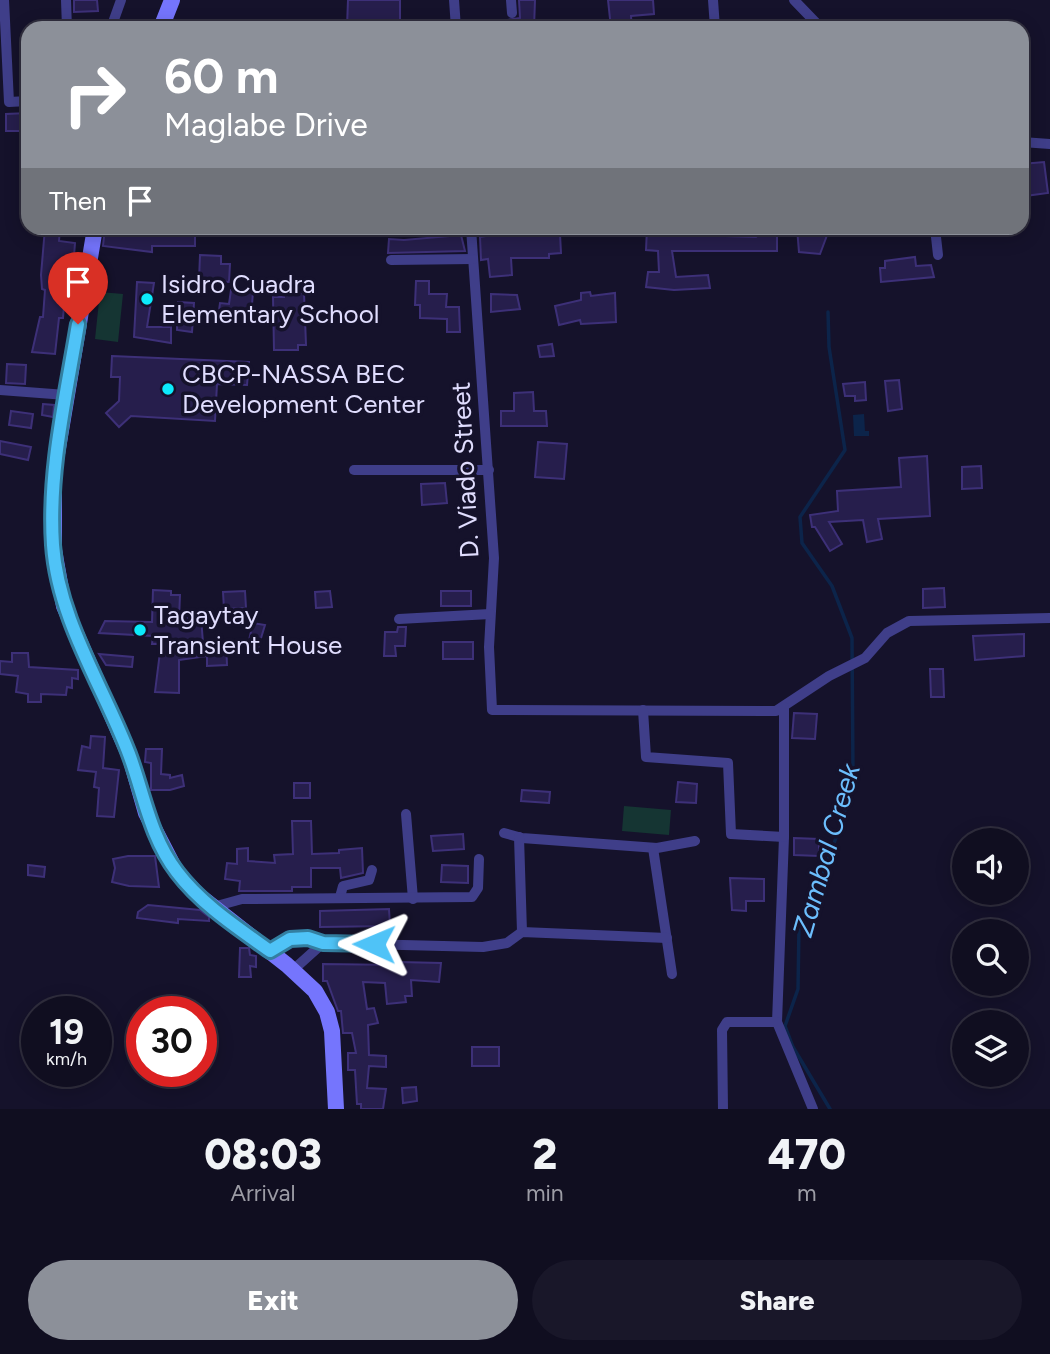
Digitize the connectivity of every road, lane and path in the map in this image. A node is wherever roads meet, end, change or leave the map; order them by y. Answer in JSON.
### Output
{"nodes":[{"id":1,"x":4,"y":0,"type":"edge"},
{"id":2,"x":65,"y":0,"type":"edge"},
{"id":3,"x":121,"y":0,"type":"edge"},
{"id":4,"x":172,"y":0,"type":"edge"},
{"id":5,"x":454,"y":0,"type":"edge"},
{"id":6,"x":510,"y":0,"type":"edge"},
{"id":7,"x":713,"y":0,"type":"edge"},
{"id":8,"x":794,"y":0,"type":"edge"},
{"id":9,"x":512,"y":13,"type":"dead end"},
{"id":10,"x":66,"y":21,"type":"edge"},
{"id":11,"x":114,"y":21,"type":"edge"},
{"id":12,"x":164,"y":21,"type":"edge"},
{"id":13,"x":456,"y":21,"type":"edge"},
{"id":14,"x":714,"y":21,"type":"edge"},
{"id":15,"x":814,"y":21,"type":"edge"},
{"id":16,"x":21,"y":101,"type":"edge"},
{"id":17,"x":1029,"y":143,"type":"edge"},
{"id":18,"x":1050,"y":145,"type":"edge"},
{"id":19,"x":94,"y":235,"type":"edge"},
{"id":20,"x":471,"y":235,"type":"edge"},
{"id":21,"x":936,"y":235,"type":"edge"},
{"id":22,"x":938,"y":256,"type":"dead end"},
{"id":23,"x":473,"y":259,"type":"junction"},
{"id":24,"x":391,"y":260,"type":"dead end"},
{"id":25,"x":0,"y":390,"type":"edge"},
{"id":26,"x":66,"y":396,"type":"junction"},
{"id":27,"x":354,"y":470,"type":"dead end"},
{"id":28,"x":489,"y":470,"type":"junction"},
{"id":29,"x":490,"y":614,"type":"junction"},
{"id":30,"x":1050,"y":618,"type":"edge"},
{"id":31,"x":399,"y":619,"type":"dead end"},
{"id":32,"x":784,"y":708,"type":"junction"},
{"id":33,"x":643,"y":710,"type":"junction"},
{"id":34,"x":406,"y":814,"type":"dead end"},
{"id":35,"x":504,"y":833,"type":"dead end"},
{"id":36,"x":519,"y":837,"type":"junction"},
{"id":37,"x":784,"y":837,"type":"junction"},
{"id":38,"x":695,"y":841,"type":"dead end"},
{"id":39,"x":653,"y":848,"type":"junction"},
{"id":40,"x":479,"y":859,"type":"dead end"},
{"id":41,"x":372,"y":870,"type":"dead end"},
{"id":42,"x":340,"y":897,"type":"junction"},
{"id":43,"x":413,"y":899,"type":"junction"},
{"id":44,"x":213,"y":907,"type":"junction"},
{"id":45,"x":522,"y":932,"type":"junction"},
{"id":46,"x":667,"y":938,"type":"junction"},
{"id":47,"x":323,"y":943,"type":"junction"},
{"id":48,"x":270,"y":951,"type":"junction"},
{"id":49,"x":293,"y":970,"type":"junction"},
{"id":50,"x":672,"y":974,"type":"dead end"},
{"id":51,"x":777,"y":1022,"type":"junction"},
{"id":52,"x":336,"y":1109,"type":"edge"},
{"id":53,"x":723,"y":1109,"type":"edge"},
{"id":54,"x":813,"y":1109,"type":"edge"}],
"edges":[{"from":1,"to":16,"type":"street"},
{"from":2,"to":10,"type":"street"},
{"from":3,"to":11,"type":"street"},
{"from":4,"to":12,"type":"main road"},
{"from":5,"to":13,"type":"street"},
{"from":6,"to":9,"type":"street"},
{"from":7,"to":14,"type":"street"},
{"from":8,"to":15,"type":"street"},
{"from":17,"to":18,"type":"street"},
{"from":19,"to":26,"type":"main road"},
{"from":20,"to":23,"type":"street","name":"D. Viado Street"},
{"from":21,"to":22,"type":"street"},
{"from":23,"to":24,"type":"street"},
{"from":23,"to":28,"type":"street","name":"D. Viado Street"},
{"from":25,"to":26,"type":"street"},
{"from":26,"to":44,"type":"main road"},
{"from":27,"to":28,"type":"street"},
{"from":28,"to":29,"type":"street","name":"D. Viado Street"},
{"from":29,"to":31,"type":"street"},
{"from":29,"to":33,"type":"street","name":"D. Viado Street"},
{"from":30,"to":32,"type":"street"},
{"from":32,"to":33,"type":"street"},
{"from":32,"to":37,"type":"street"},
{"from":33,"to":37,"type":"street"},
{"from":34,"to":43,"type":"street"},
{"from":35,"to":36,"type":"street"},
{"from":36,"to":39,"type":"street"},
{"from":36,"to":45,"type":"street"},
{"from":37,"to":51,"type":"street"},
{"from":38,"to":39,"type":"street"},
{"from":39,"to":46,"type":"street"},
{"from":40,"to":43,"type":"street"},
{"from":41,"to":42,"type":"street"},
{"from":42,"to":43,"type":"street"},
{"from":42,"to":44,"type":"street"},
{"from":44,"to":48,"type":"main road"},
{"from":45,"to":46,"type":"street"},
{"from":45,"to":47,"type":"street"},
{"from":46,"to":50,"type":"street"},
{"from":47,"to":48,"type":"street"},
{"from":47,"to":49,"type":"street"},
{"from":48,"to":49,"type":"main road"},
{"from":49,"to":52,"type":"main road"},
{"from":51,"to":53,"type":"street"},
{"from":51,"to":54,"type":"street"}]}
